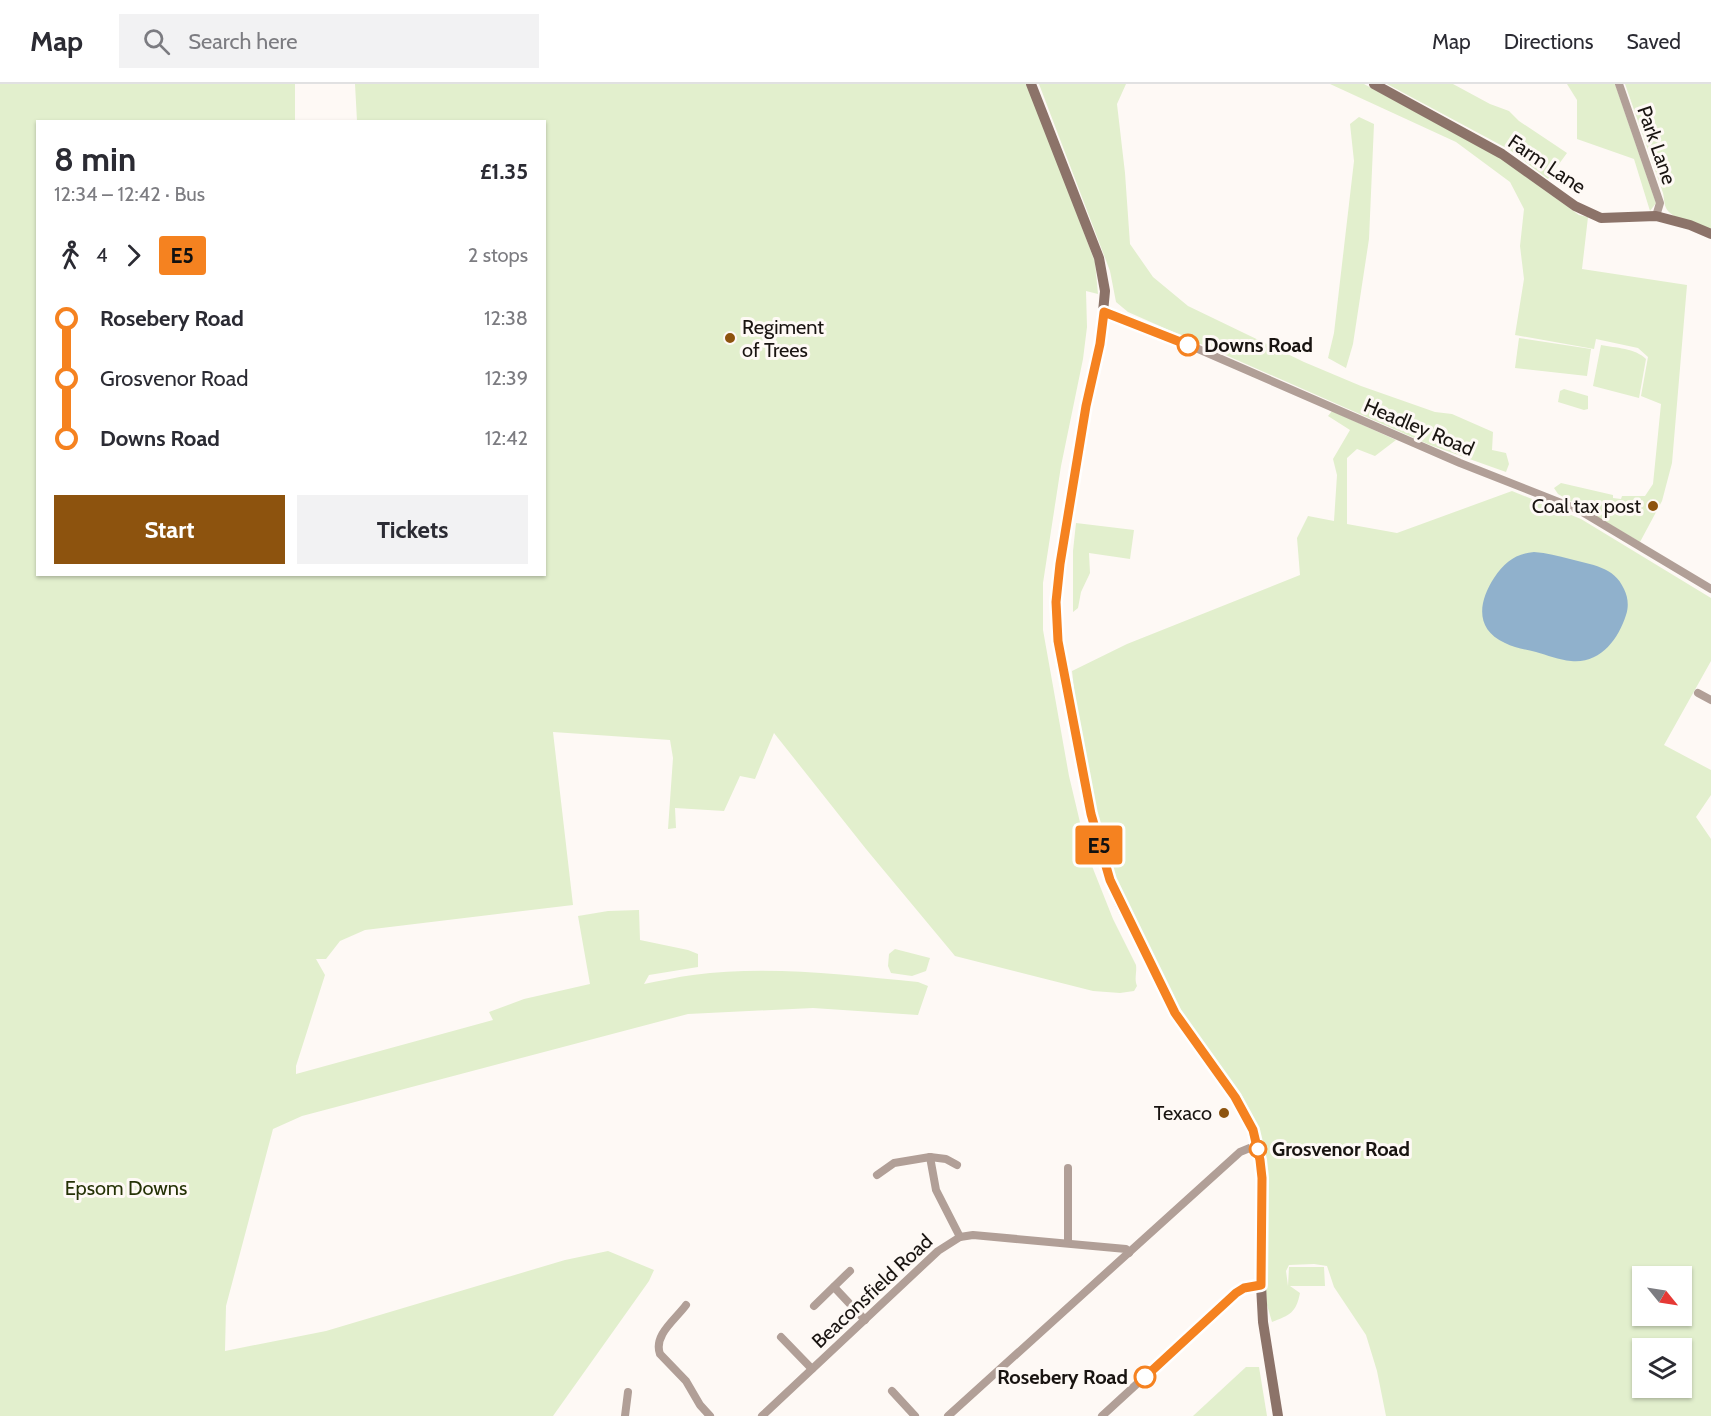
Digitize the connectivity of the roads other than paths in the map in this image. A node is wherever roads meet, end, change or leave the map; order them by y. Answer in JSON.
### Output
{"nodes":[{"id":1,"x":1031,"y":84,"type":"edge"},
{"id":2,"x":1374,"y":84,"type":"edge"},
{"id":3,"x":1619,"y":84,"type":"edge"},
{"id":4,"x":1656,"y":216,"type":"junction"},
{"id":5,"x":1711,"y":234,"type":"edge"},
{"id":6,"x":1104,"y":312,"type":"junction"},
{"id":7,"x":1711,"y":589,"type":"edge"},
{"id":8,"x":1698,"y":693,"type":"dead end"},
{"id":9,"x":1711,"y":700,"type":"edge"},
{"id":10,"x":1257,"y":1145,"type":"junction"},
{"id":11,"x":930,"y":1157,"type":"junction"},
{"id":12,"x":957,"y":1165,"type":"dead end"},
{"id":13,"x":1068,"y":1168,"type":"dead end"},
{"id":14,"x":877,"y":1175,"type":"dead end"},
{"id":15,"x":960,"y":1236,"type":"junction"},
{"id":16,"x":1068,"y":1242,"type":"junction"},
{"id":17,"x":1129,"y":1253,"type":"junction"},
{"id":18,"x":850,"y":1271,"type":"dead end"},
{"id":19,"x":1261,"y":1285,"type":"junction"},
{"id":20,"x":834,"y":1287,"type":"junction"},
{"id":21,"x":686,"y":1305,"type":"dead end"},
{"id":22,"x":814,"y":1306,"type":"dead end"},
{"id":23,"x":864,"y":1320,"type":"junction"},
{"id":24,"x":781,"y":1337,"type":"dead end"},
{"id":25,"x":812,"y":1369,"type":"junction"},
{"id":26,"x":892,"y":1391,"type":"dead end"},
{"id":27,"x":628,"y":1392,"type":"dead end"},
{"id":28,"x":625,"y":1416,"type":"edge"},
{"id":29,"x":710,"y":1416,"type":"edge"},
{"id":30,"x":762,"y":1416,"type":"edge"},
{"id":31,"x":915,"y":1416,"type":"edge"},
{"id":32,"x":948,"y":1416,"type":"edge"},
{"id":33,"x":1102,"y":1416,"type":"edge"},
{"id":34,"x":1278,"y":1416,"type":"edge"}],
"edges":[{"from":1,"to":6,"type":"street"},
{"from":2,"to":4,"type":"street","name":"Farm Lane"},
{"from":3,"to":4,"type":"street","name":"Park Lane"},
{"from":4,"to":5,"type":"street","name":"Farm Lane"},
{"from":6,"to":7,"type":"street","name":"Headley Road"},
{"from":6,"to":10,"type":"street"},
{"from":8,"to":9,"type":"street"},
{"from":10,"to":17,"type":"street"},
{"from":10,"to":19,"type":"street"},
{"from":11,"to":12,"type":"street"},
{"from":11,"to":14,"type":"street"},
{"from":11,"to":15,"type":"street"},
{"from":13,"to":16,"type":"street"},
{"from":15,"to":16,"type":"street","name":"Beaconsfield Road"},
{"from":15,"to":23,"type":"street","name":"Beaconsfield Road"},
{"from":16,"to":17,"type":"street","name":"Beaconsfield Road"},
{"from":17,"to":32,"type":"street"},
{"from":18,"to":20,"type":"street"},
{"from":19,"to":33,"type":"street"},
{"from":19,"to":34,"type":"street"},
{"from":20,"to":22,"type":"street"},
{"from":20,"to":23,"type":"street"},
{"from":21,"to":29,"type":"street"},
{"from":23,"to":25,"type":"street","name":"Beaconsfield Road"},
{"from":24,"to":25,"type":"street"},
{"from":25,"to":30,"type":"street","name":"Beaconsfield Road"},
{"from":26,"to":31,"type":"street"},
{"from":27,"to":28,"type":"street"}]}
